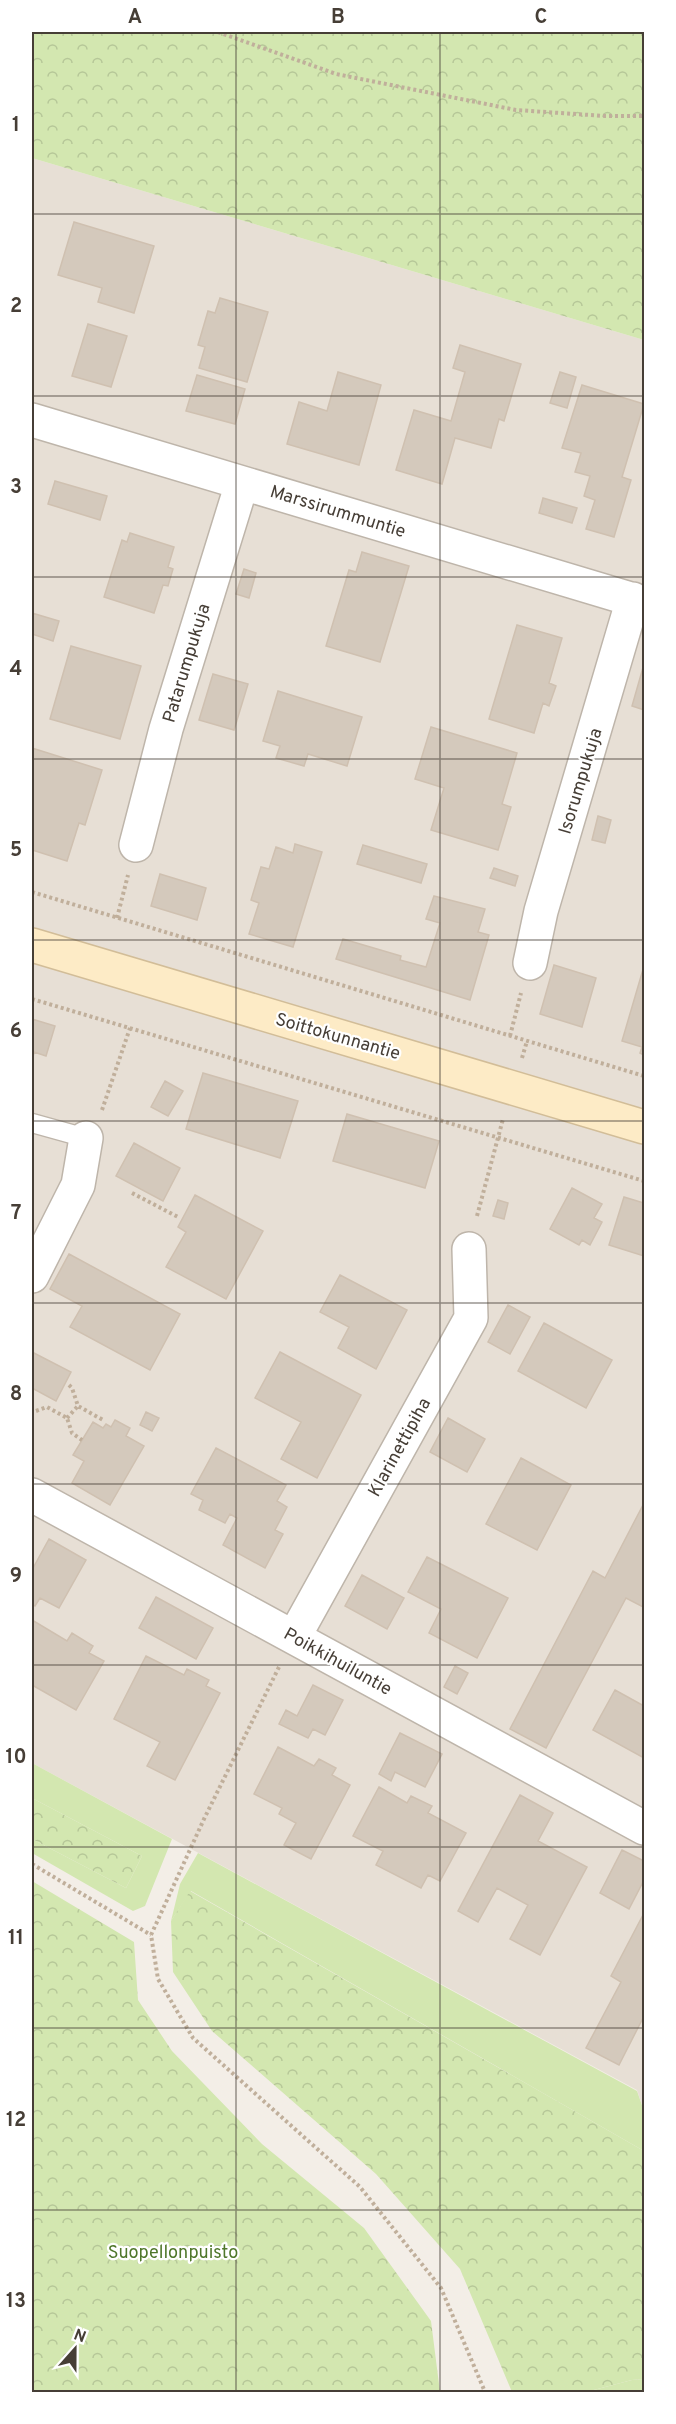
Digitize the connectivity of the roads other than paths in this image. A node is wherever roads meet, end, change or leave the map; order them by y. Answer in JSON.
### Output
{"nodes":[{"id":1,"x":32,"y":420,"type":"edge"},
{"id":2,"x":242,"y":483,"type":"junction"},
{"id":3,"x":639,"y":601,"type":"edge"},
{"id":4,"x":136,"y":845,"type":"road end"},
{"id":5,"x":32,"y":945,"type":"edge"},
{"id":6,"x":530,"y":963,"type":"road end"},
{"id":7,"x":32,"y":1123,"type":"edge"},
{"id":8,"x":645,"y":1127,"type":"edge"},
{"id":9,"x":86,"y":1138,"type":"joint"},
{"id":10,"x":469,"y":1249,"type":"road end"},
{"id":11,"x":32,"y":1276,"type":"edge"},
{"id":12,"x":32,"y":1495,"type":"edge"},
{"id":13,"x":294,"y":1637,"type":"junction"},
{"id":14,"x":645,"y":1828,"type":"edge"}],
"edges":[{"from":1,"to":2,"type":"street","name":"Marssirummuntie"},
{"from":2,"to":3,"type":"street","name":"Marssirummuntie"},
{"from":2,"to":4,"type":"street","name":"Patarumpukuja"},
{"from":3,"to":6,"type":"street","name":"Isorumpukuja"},
{"from":5,"to":8,"type":"street","name":"Soittokunnantie"},
{"from":7,"to":9,"type":"lane"},
{"from":9,"to":11,"type":"street"},
{"from":10,"to":13,"type":"street","name":"Klarinettipiha"},
{"from":12,"to":13,"type":"street","name":"Poikkihuiluntie"},
{"from":13,"to":14,"type":"street","name":"Poikkihuiluntie"}]}
